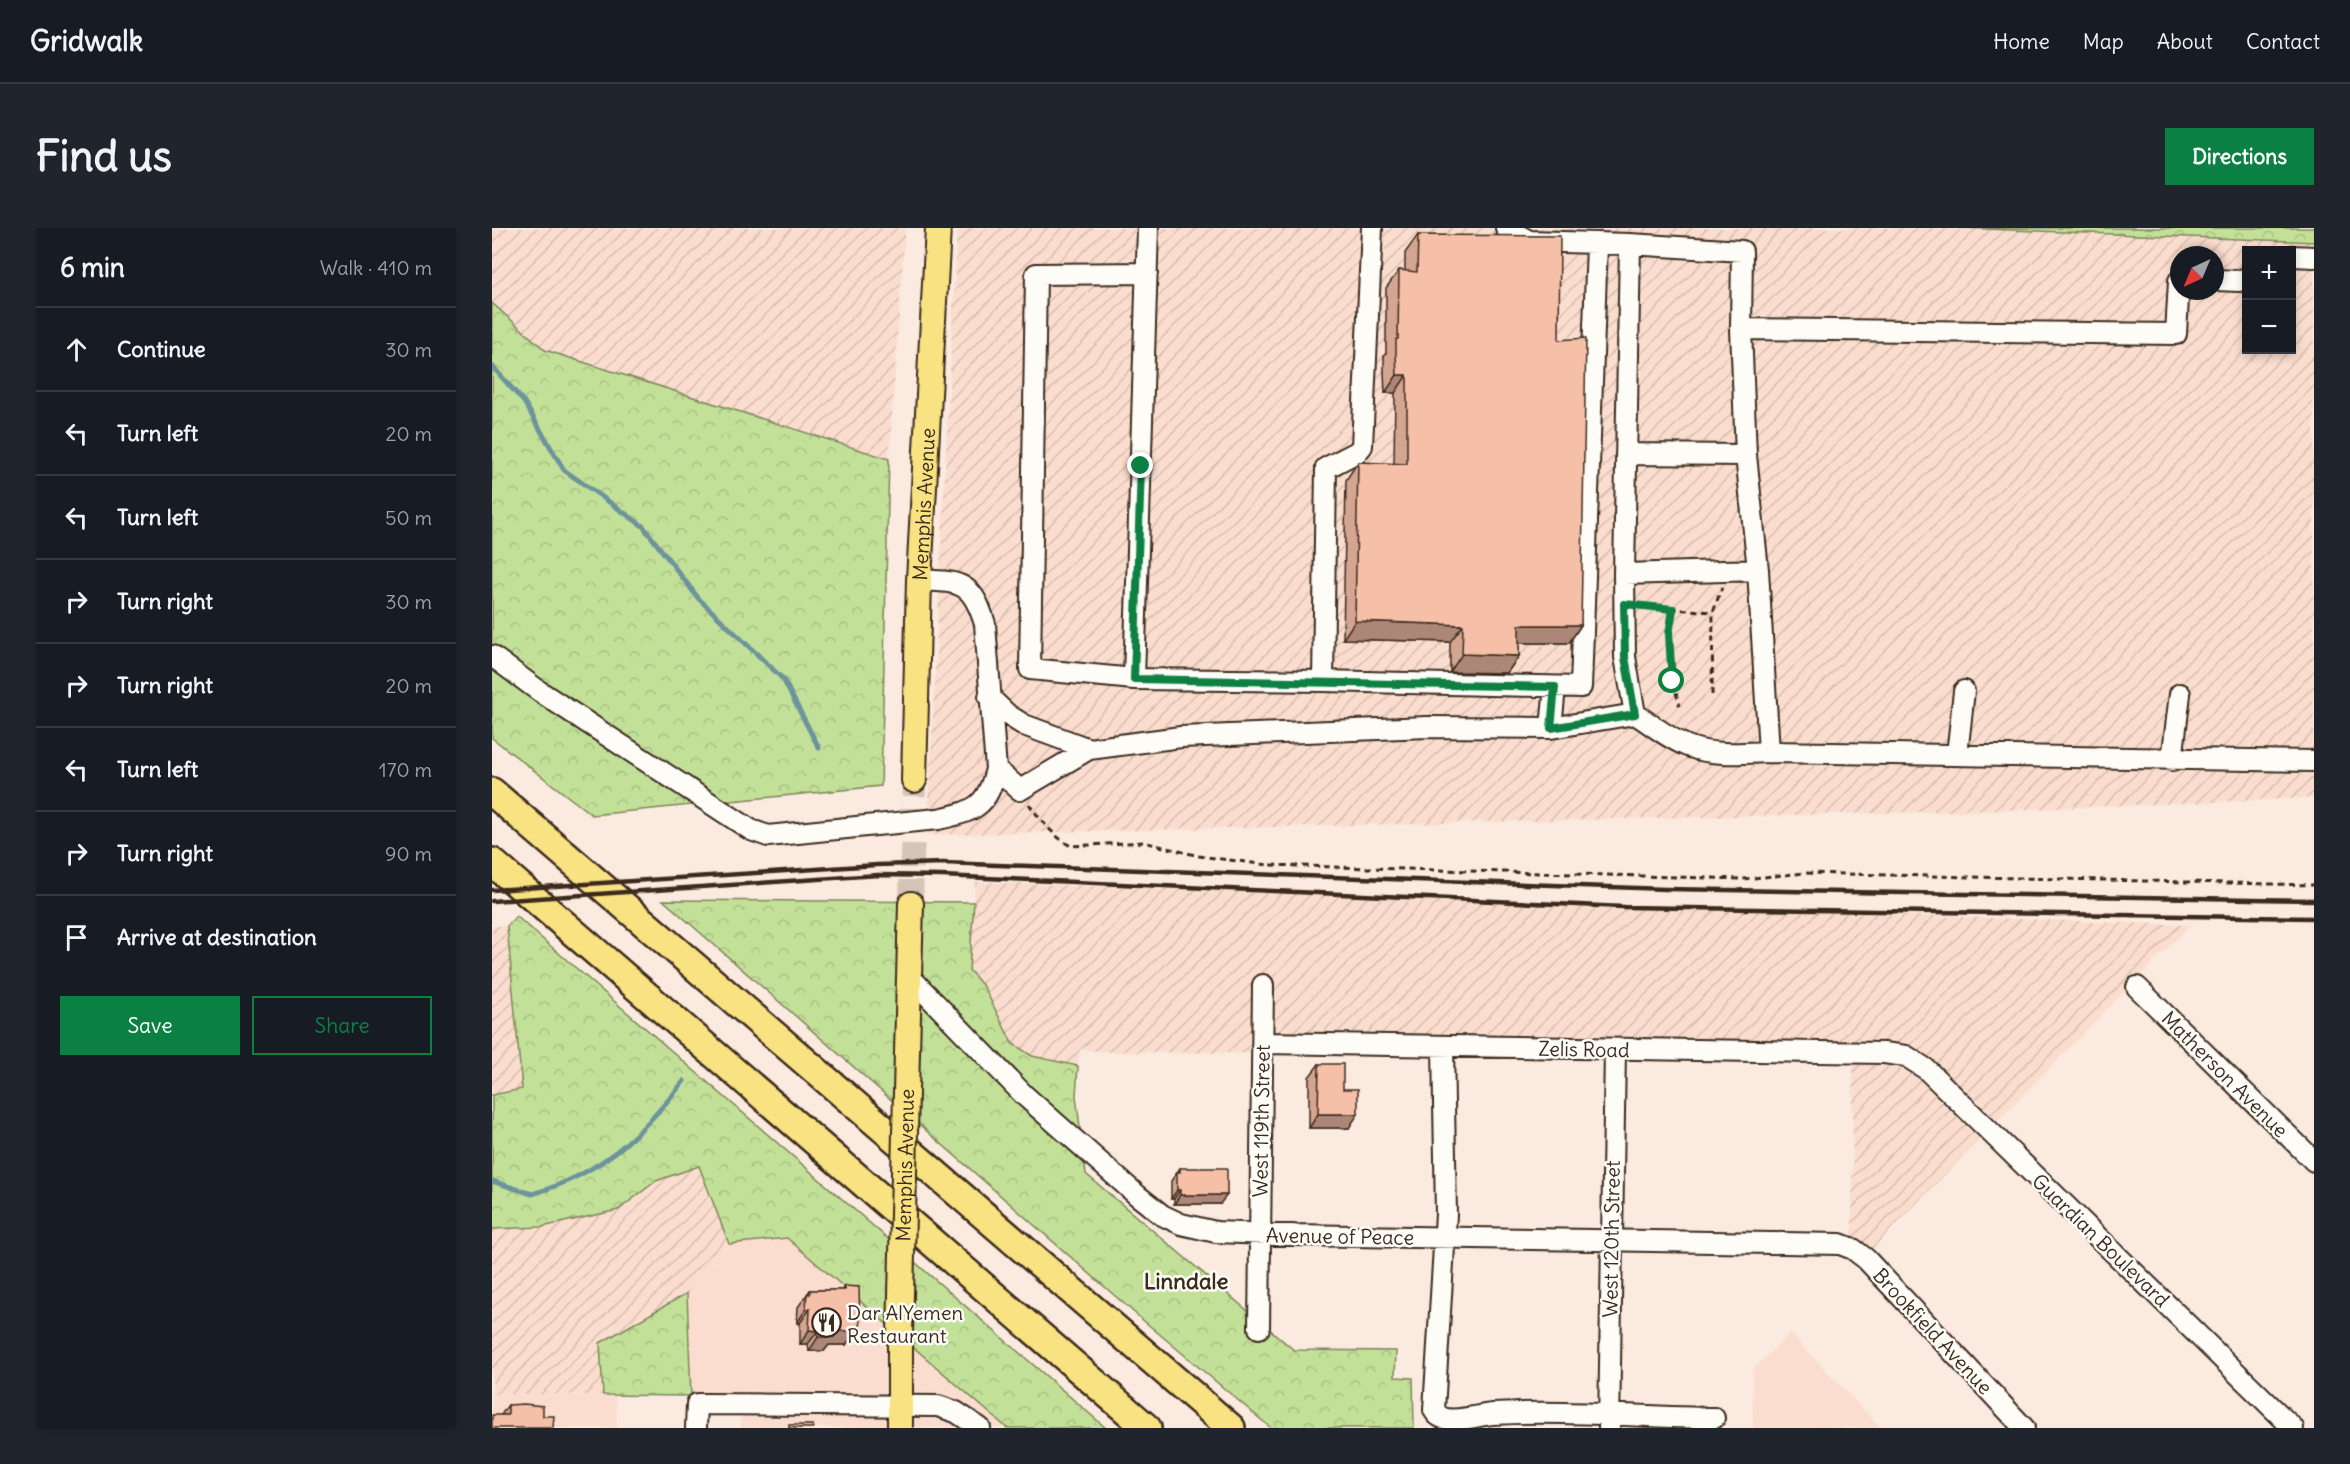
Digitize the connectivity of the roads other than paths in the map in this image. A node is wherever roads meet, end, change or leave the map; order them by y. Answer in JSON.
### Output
{"nodes":[{"id":1,"x":938,"y":228,"type":"edge"},
{"id":2,"x":1148,"y":228,"type":"edge"},
{"id":3,"x":1372,"y":228,"type":"edge"},
{"id":4,"x":1506,"y":228,"type":"edge"},
{"id":5,"x":1597,"y":244,"type":"junction"},
{"id":6,"x":1630,"y":244,"type":"junction"},
{"id":7,"x":2296,"y":256,"type":"edge"},
{"id":8,"x":2314,"y":257,"type":"edge"},
{"id":9,"x":1147,"y":273,"type":"junction"},
{"id":10,"x":2224,"y":280,"type":"edge"},
{"id":11,"x":2242,"y":280,"type":"edge"},
{"id":12,"x":2178,"y":300,"type":"edge"},
{"id":13,"x":1741,"y":329,"type":"junction"},
{"id":14,"x":1626,"y":454,"type":"junction"},
{"id":15,"x":1746,"y":454,"type":"junction"},
{"id":16,"x":1758,"y":570,"type":"junction"},
{"id":17,"x":1624,"y":574,"type":"junction"},
{"id":18,"x":919,"y":580,"type":"junction"},
{"id":19,"x":492,"y":656,"type":"edge"},
{"id":20,"x":1134,"y":679,"type":"junction"},
{"id":21,"x":1323,"y":681,"type":"junction"},
{"id":22,"x":1555,"y":687,"type":"junction"},
{"id":23,"x":1964,"y":691,"type":"dead end"},
{"id":24,"x":2180,"y":694,"type":"dead end"},
{"id":25,"x":990,"y":697,"type":"junction"},
{"id":26,"x":1635,"y":714,"type":"junction"},
{"id":27,"x":1551,"y":728,"type":"junction"},
{"id":28,"x":1089,"y":749,"type":"junction"},
{"id":29,"x":1769,"y":752,"type":"junction"},
{"id":30,"x":1957,"y":755,"type":"junction"},
{"id":31,"x":2172,"y":760,"type":"junction"},
{"id":32,"x":2314,"y":761,"type":"edge"},
{"id":33,"x":996,"y":768,"type":"junction"},
{"id":34,"x":915,"y":780,"type":"tunnel mouth"},
{"id":35,"x":492,"y":792,"type":"edge"},
{"id":36,"x":492,"y":862,"type":"edge"},
{"id":37,"x":911,"y":904,"type":"tunnel mouth"},
{"id":38,"x":908,"y":975,"type":"junction"},
{"id":39,"x":1263,"y":985,"type":"dead end"},
{"id":40,"x":2137,"y":987,"type":"dead end"},
{"id":41,"x":1263,"y":1044,"type":"junction"},
{"id":42,"x":1443,"y":1047,"type":"junction"},
{"id":43,"x":1615,"y":1050,"type":"junction"},
{"id":44,"x":1906,"y":1056,"type":"joint"},
{"id":45,"x":2314,"y":1161,"type":"edge"},
{"id":46,"x":1259,"y":1234,"type":"junction"},
{"id":47,"x":1445,"y":1238,"type":"junction"},
{"id":48,"x":1611,"y":1240,"type":"junction"},
{"id":49,"x":1866,"y":1259,"type":"joint"},
{"id":50,"x":1259,"y":1328,"type":"dead end"},
{"id":51,"x":900,"y":1417,"type":"edge"},
{"id":52,"x":1714,"y":1418,"type":"dead end"},
{"id":53,"x":1609,"y":1422,"type":"edge"},
{"id":54,"x":696,"y":1428,"type":"edge"},
{"id":55,"x":980,"y":1428,"type":"edge"},
{"id":56,"x":1147,"y":1428,"type":"edge"},
{"id":57,"x":1233,"y":1428,"type":"edge"},
{"id":58,"x":2024,"y":1428,"type":"edge"},
{"id":59,"x":2293,"y":1428,"type":"edge"}],
"edges":[{"from":1,"to":18,"type":"main road","name":"Memphis Avenue"},
{"from":2,"to":9,"type":"street"},
{"from":3,"to":21,"type":"street"},
{"from":4,"to":5,"type":"street"},
{"from":5,"to":6,"type":"street"},
{"from":5,"to":22,"type":"street"},
{"from":6,"to":13,"type":"street"},
{"from":6,"to":14,"type":"street"},
{"from":7,"to":8,"type":"street"},
{"from":9,"to":20,"type":"street"},
{"from":9,"to":20,"type":"street"},
{"from":10,"to":11,"type":"street"},
{"from":12,"to":13,"type":"street"},
{"from":13,"to":15,"type":"street"},
{"from":14,"to":15,"type":"street"},
{"from":14,"to":17,"type":"street"},
{"from":15,"to":16,"type":"street"},
{"from":16,"to":17,"type":"street"},
{"from":16,"to":29,"type":"street"},
{"from":17,"to":26,"type":"street"},
{"from":18,"to":25,"type":"street"},
{"from":18,"to":34,"type":"main road","name":"Memphis Avenue"},
{"from":19,"to":33,"type":"street","bridge":true},
{"from":20,"to":21,"type":"street"},
{"from":21,"to":22,"type":"street"},
{"from":22,"to":27,"type":"street"},
{"from":23,"to":30,"type":"street"},
{"from":24,"to":31,"type":"street"},
{"from":25,"to":28,"type":"street"},
{"from":25,"to":33,"type":"street"},
{"from":26,"to":27,"type":"street"},
{"from":26,"to":29,"type":"street"},
{"from":27,"to":28,"type":"street"},
{"from":28,"to":33,"type":"street"},
{"from":29,"to":30,"type":"street"},
{"from":30,"to":31,"type":"street"},
{"from":31,"to":32,"type":"street"},
{"from":35,"to":57,"type":"highway"},
{"from":36,"to":56,"type":"highway"},
{"from":37,"to":38,"type":"main road","name":"Memphis Avenue"},
{"from":38,"to":46,"type":"street","name":"Avenue of Peace"},
{"from":38,"to":51,"type":"main road","name":"Memphis Avenue","bridge":true},
{"from":39,"to":41,"type":"street","name":"West 119th Street"},
{"from":40,"to":45,"type":"street","name":"Matherson Avenue"},
{"from":41,"to":42,"type":"street","name":"Zelis Road"},
{"from":41,"to":46,"type":"street","name":"West 119th Street"},
{"from":42,"to":43,"type":"street","name":"Zelis Road"},
{"from":42,"to":47,"type":"street"},
{"from":43,"to":44,"type":"street","name":"Zelis Road"},
{"from":43,"to":48,"type":"street","name":"West 120th Street"},
{"from":44,"to":59,"type":"street","name":"Guardian Boulevard"},
{"from":46,"to":47,"type":"street","name":"Avenue of Peace"},
{"from":46,"to":50,"type":"street","name":"West 119th Street"},
{"from":47,"to":48,"type":"street","name":"Avenue of Peace"},
{"from":47,"to":53,"type":"street"},
{"from":48,"to":49,"type":"street","name":"Avenue of Peace"},
{"from":48,"to":53,"type":"street","name":"West 120th Street"},
{"from":49,"to":58,"type":"street","name":"Brookfield Avenue"},
{"from":51,"to":54,"type":"street"},
{"from":51,"to":55,"type":"street"},
{"from":52,"to":53,"type":"street"}]}
